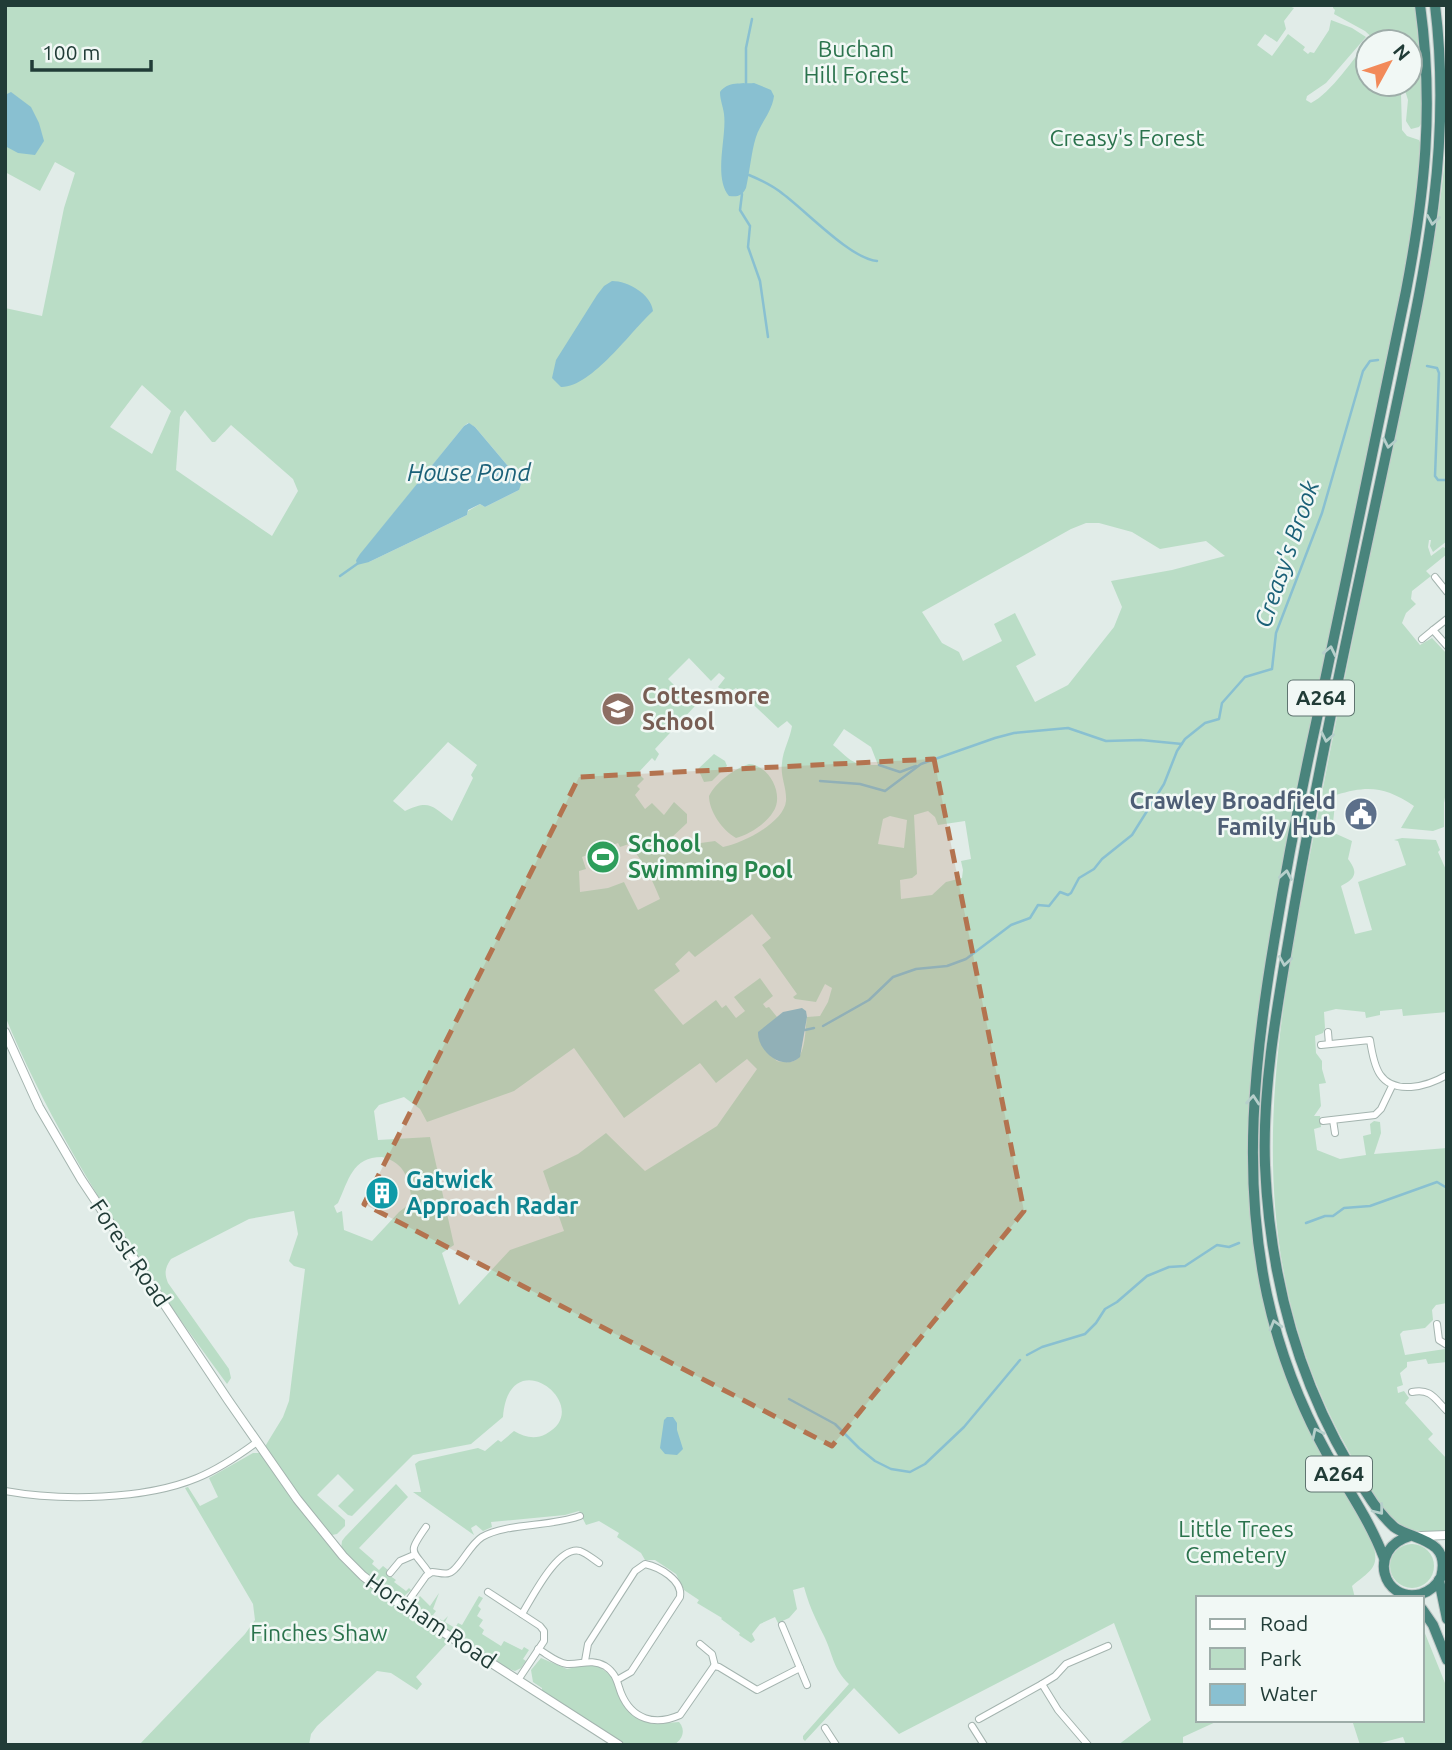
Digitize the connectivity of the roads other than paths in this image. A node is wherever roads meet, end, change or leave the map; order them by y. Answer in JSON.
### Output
{"nodes":[{"id":1,"x":1420,"y":5,"type":"edge"},
{"id":2,"x":1435,"y":5,"type":"edge"},
{"id":3,"x":1435,"y":577,"type":"dead end"},
{"id":4,"x":1447,"y":592,"type":"edge"},
{"id":5,"x":1447,"y":619,"type":"edge"},
{"id":6,"x":1433,"y":630,"type":"junction"},
{"id":7,"x":1422,"y":639,"type":"dead end"},
{"id":8,"x":1447,"y":646,"type":"edge"},
{"id":9,"x":1369,"y":1029,"type":"dead end"},
{"id":10,"x":5,"y":1032,"type":"edge"},
{"id":11,"x":1328,"y":1032,"type":"dead end"},
{"id":12,"x":1370,"y":1040,"type":"junction"},
{"id":13,"x":1329,"y":1044,"type":"junction"},
{"id":14,"x":1321,"y":1045,"type":"dead end"},
{"id":15,"x":1447,"y":1075,"type":"edge"},
{"id":16,"x":1392,"y":1086,"type":"junction"},
{"id":17,"x":1333,"y":1120,"type":"junction"},
{"id":18,"x":1322,"y":1121,"type":"dead end"},
{"id":19,"x":1335,"y":1133,"type":"dead end"},
{"id":20,"x":1437,"y":1324,"type":"dead end"},
{"id":21,"x":1447,"y":1345,"type":"edge"},
{"id":22,"x":1412,"y":1391,"type":"dead end"},
{"id":23,"x":1447,"y":1411,"type":"edge"},
{"id":24,"x":257,"y":1441,"type":"junction"},
{"id":25,"x":273,"y":1464,"type":"joint"},
{"id":26,"x":5,"y":1491,"type":"edge"},
{"id":27,"x":580,"y":1516,"type":"dead end"},
{"id":28,"x":426,"y":1527,"type":"dead end"},
{"id":29,"x":1447,"y":1535,"type":"edge"},
{"id":30,"x":1415,"y":1536,"type":"junction"},
{"id":31,"x":414,"y":1555,"type":"junction"},
{"id":32,"x":1384,"y":1558,"type":"junction"},
{"id":33,"x":599,"y":1563,"type":"dead end"},
{"id":34,"x":1443,"y":1572,"type":"edge"},
{"id":35,"x":390,"y":1573,"type":"dead end"},
{"id":36,"x":429,"y":1573,"type":"junction"},
{"id":37,"x":488,"y":1592,"type":"dead end"},
{"id":38,"x":1411,"y":1596,"type":"edge"},
{"id":39,"x":404,"y":1607,"type":"junction"},
{"id":40,"x":1424,"y":1612,"type":"edge"},
{"id":41,"x":522,"y":1614,"type":"junction"},
{"id":42,"x":1447,"y":1619,"type":"edge"},
{"id":43,"x":782,"y":1625,"type":"dead end"},
{"id":44,"x":700,"y":1644,"type":"dead end"},
{"id":45,"x":1108,"y":1646,"type":"dead end"},
{"id":46,"x":538,"y":1649,"type":"junction"},
{"id":47,"x":1447,"y":1660,"type":"edge"},
{"id":48,"x":585,"y":1661,"type":"junction"},
{"id":49,"x":715,"y":1666,"type":"junction"},
{"id":50,"x":800,"y":1668,"type":"junction"},
{"id":51,"x":518,"y":1680,"type":"junction"},
{"id":52,"x":617,"y":1680,"type":"junction"},
{"id":53,"x":1042,"y":1684,"type":"junction"},
{"id":54,"x":807,"y":1685,"type":"dead end"},
{"id":55,"x":979,"y":1719,"type":"dead end"},
{"id":56,"x":972,"y":1726,"type":"dead end"},
{"id":57,"x":825,"y":1728,"type":"dead end"},
{"id":58,"x":983,"y":1744,"type":"edge"},
{"id":59,"x":619,"y":1745,"type":"edge"},
{"id":60,"x":836,"y":1745,"type":"edge"},
{"id":61,"x":1088,"y":1745,"type":"edge"}],
"edges":[{"from":32,"to":1,"type":"highway","number":"A264","one_way":true},
{"from":2,"to":30,"type":"highway","number":"A264","one_way":true},
{"from":3,"to":4,"type":"street"},
{"from":5,"to":6,"type":"street"},
{"from":6,"to":7,"type":"street"},
{"from":6,"to":8,"type":"street"},
{"from":9,"to":12,"type":"street"},
{"from":10,"to":24,"type":"street","name":"Forest Road"},
{"from":11,"to":13,"type":"street"},
{"from":12,"to":13,"type":"street"},
{"from":12,"to":16,"type":"street"},
{"from":13,"to":14,"type":"street"},
{"from":15,"to":16,"type":"street"},
{"from":16,"to":17,"type":"street"},
{"from":17,"to":18,"type":"street"},
{"from":17,"to":19,"type":"street"},
{"from":20,"to":21,"type":"street"},
{"from":22,"to":23,"type":"street"},
{"from":24,"to":25,"type":"street","name":"Forest Road"},
{"from":24,"to":26,"type":"street"},
{"from":25,"to":39,"type":"street","name":"Horsham Road"},
{"from":27,"to":36,"type":"street"},
{"from":28,"to":31,"type":"street"},
{"from":29,"to":30,"type":"street"},
{"from":30,"to":32,"type":"highway"},
{"from":30,"to":34,"type":"highway"},
{"from":31,"to":35,"type":"street"},
{"from":31,"to":36,"type":"street"},
{"from":32,"to":38,"type":"highway"},
{"from":33,"to":41,"type":"street"},
{"from":34,"to":38,"type":"highway"},
{"from":34,"to":42,"type":"highway"},
{"from":36,"to":39,"type":"street"},
{"from":37,"to":41,"type":"street"},
{"from":39,"to":51,"type":"street","name":"Horsham Road"},
{"from":40,"to":47,"type":"highway"},
{"from":41,"to":46,"type":"street"},
{"from":43,"to":50,"type":"street"},
{"from":44,"to":49,"type":"street"},
{"from":45,"to":53,"type":"street"},
{"from":46,"to":48,"type":"street"},
{"from":46,"to":51,"type":"street"},
{"from":48,"to":52,"type":"street"},
{"from":48,"to":52,"type":"street"},
{"from":49,"to":50,"type":"street"},
{"from":49,"to":52,"type":"street"},
{"from":50,"to":54,"type":"street"},
{"from":51,"to":59,"type":"street","name":"Horsham Road"},
{"from":53,"to":55,"type":"street"},
{"from":53,"to":61,"type":"street"},
{"from":56,"to":58,"type":"street"},
{"from":57,"to":60,"type":"street"}]}
